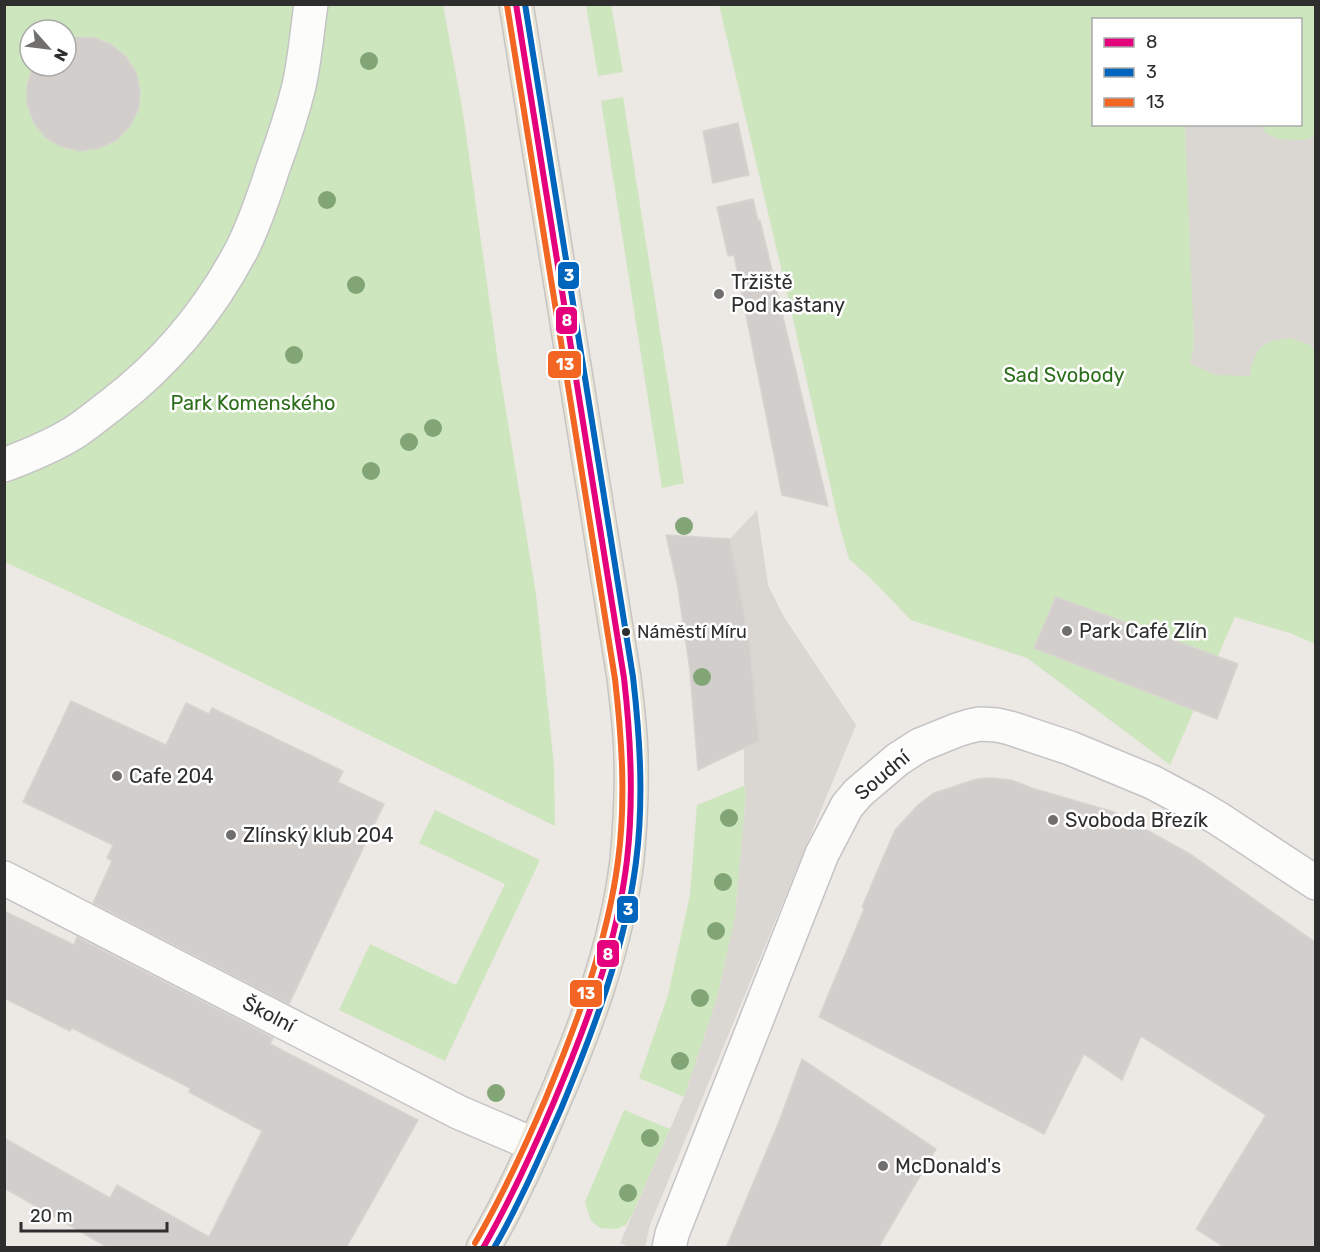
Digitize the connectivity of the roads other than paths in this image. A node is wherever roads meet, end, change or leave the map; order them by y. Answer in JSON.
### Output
{"nodes":[{"id":1,"x":311,"y":4,"type":"edge"},
{"id":2,"x":516,"y":4,"type":"edge"},
{"id":3,"x":4,"y":465,"type":"edge"},
{"id":4,"x":4,"y":878,"type":"edge"},
{"id":5,"x":1316,"y":883,"type":"edge"},
{"id":6,"x":536,"y":1145,"type":"junction"},
{"id":7,"x":483,"y":1248,"type":"edge"},
{"id":8,"x":669,"y":1248,"type":"edge"}],
"edges":[{"from":1,"to":3,"type":"street"},
{"from":2,"to":6,"type":"main road"},
{"from":4,"to":6,"type":"street","name":"Školní"},
{"from":5,"to":8,"type":"street","name":"Soudní"},
{"from":6,"to":7,"type":"main road"}]}
